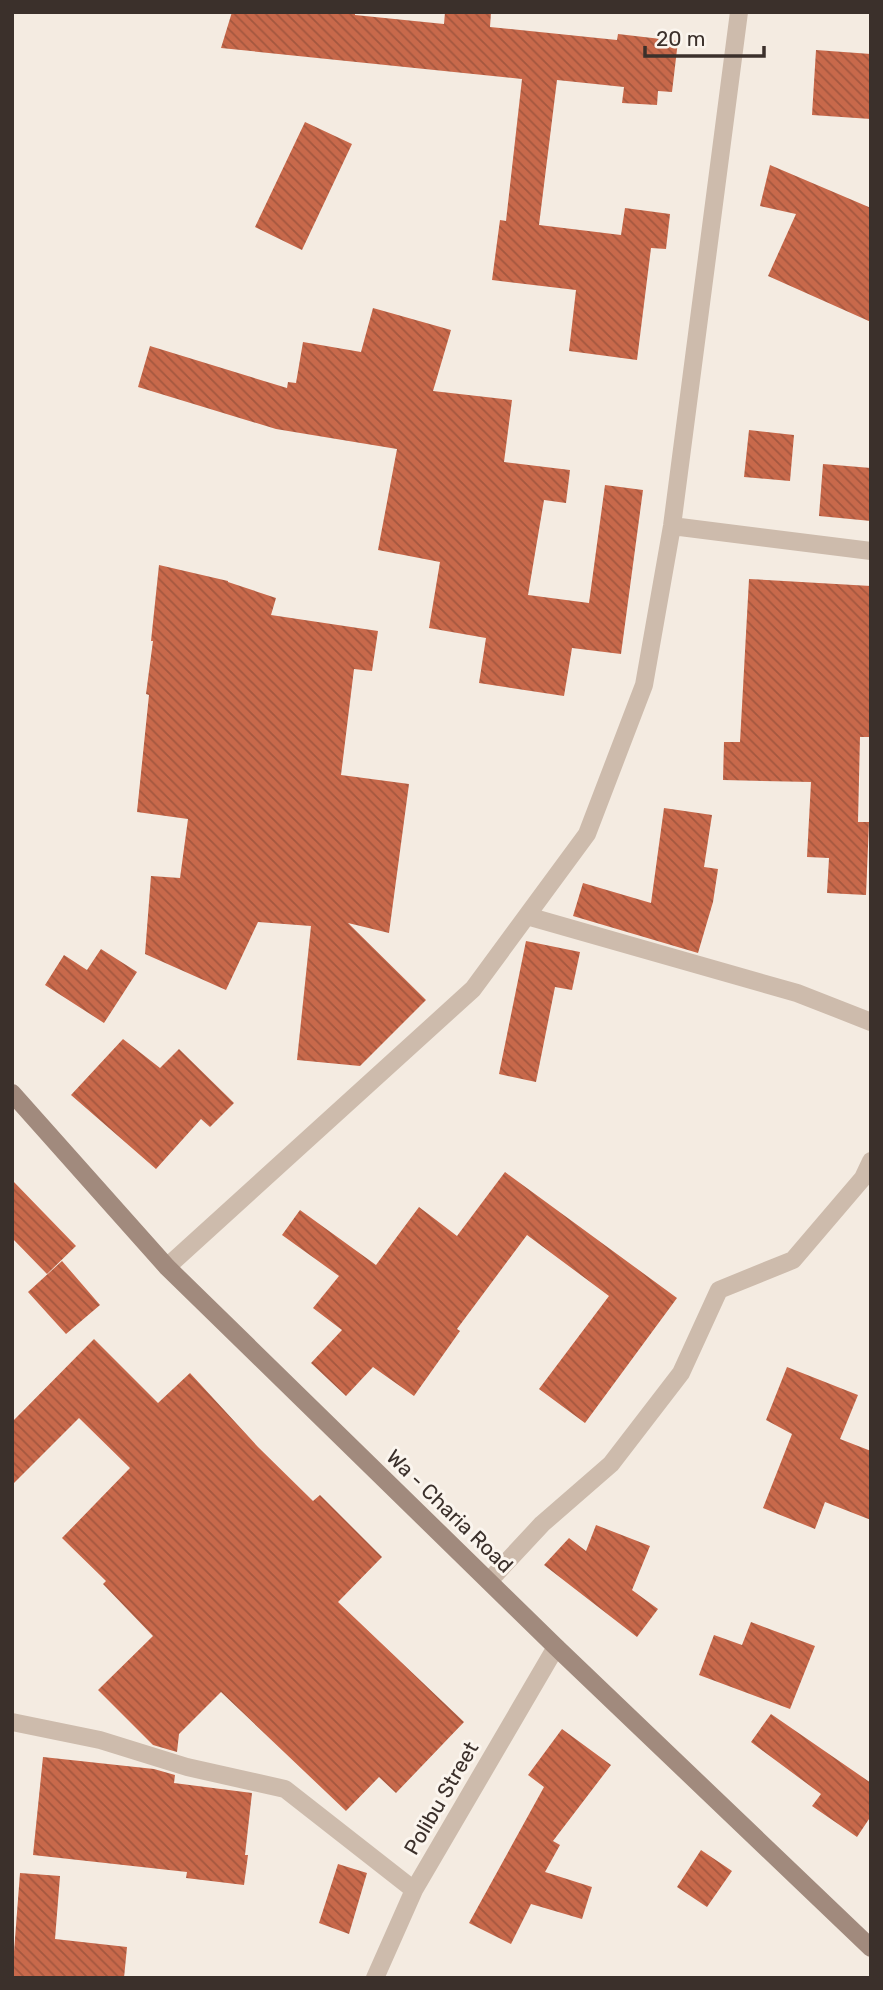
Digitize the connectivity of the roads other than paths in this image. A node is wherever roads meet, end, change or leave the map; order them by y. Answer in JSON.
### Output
{"nodes":[{"id":1,"x":739,"y":12,"type":"edge"},
{"id":2,"x":672,"y":526,"type":"junction"},
{"id":3,"x":871,"y":551,"type":"edge"},
{"id":4,"x":527,"y":916,"type":"junction"},
{"id":5,"x":871,"y":1023,"type":"edge"},
{"id":6,"x":12,"y":1093,"type":"edge"},
{"id":7,"x":871,"y":1161,"type":"edge"},
{"id":8,"x":167,"y":1267,"type":"junction"},
{"id":9,"x":489,"y":1581,"type":"junction"},
{"id":10,"x":556,"y":1647,"type":"junction"},
{"id":11,"x":12,"y":1723,"type":"edge"},
{"id":12,"x":414,"y":1890,"type":"junction"},
{"id":13,"x":871,"y":1948,"type":"edge"},
{"id":14,"x":375,"y":1978,"type":"edge"}],
"edges":[{"from":1,"to":2,"type":"street"},
{"from":2,"to":3,"type":"street"},
{"from":2,"to":4,"type":"street"},
{"from":4,"to":5,"type":"street"},
{"from":4,"to":8,"type":"street"},
{"from":6,"to":8,"type":"street","name":"Wa - Charia Road"},
{"from":7,"to":9,"type":"street"},
{"from":8,"to":9,"type":"street","name":"Wa - Charia Road"},
{"from":9,"to":10,"type":"street","name":"Wa - Charia Road"},
{"from":10,"to":12,"type":"street","name":"Polibu Street"},
{"from":10,"to":13,"type":"street","name":"Wa - Charia Road"},
{"from":11,"to":12,"type":"street"},
{"from":12,"to":14,"type":"street","name":"Polibu Street"}]}
